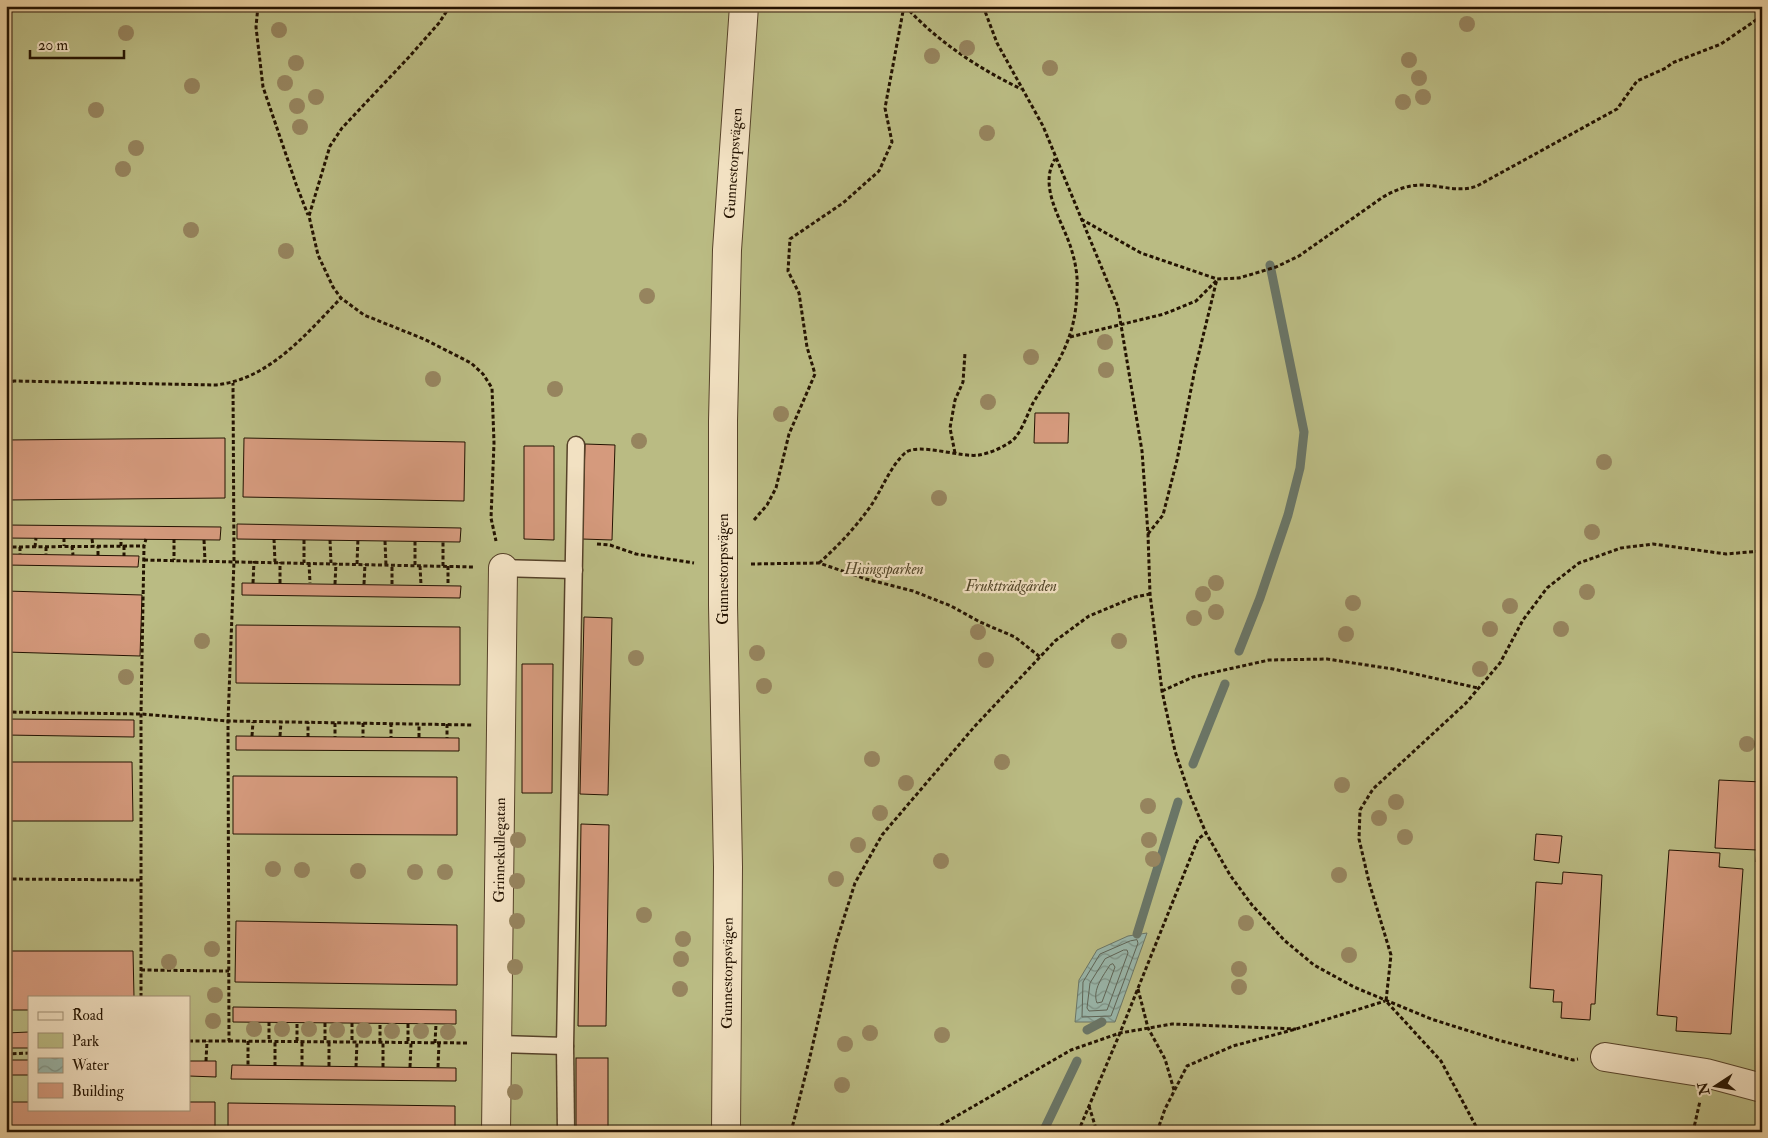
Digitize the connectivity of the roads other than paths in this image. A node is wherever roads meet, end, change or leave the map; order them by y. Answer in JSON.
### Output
{"nodes":[{"id":1,"x":744,"y":6,"type":"edge"},
{"id":2,"x":576,"y":445,"type":"dead end"},
{"id":3,"x":502,"y":568,"type":"joint"},
{"id":4,"x":574,"y":570,"type":"junction"},
{"id":5,"x":496,"y":1044,"type":"junction"},
{"id":6,"x":565,"y":1046,"type":"junction"},
{"id":7,"x":1606,"y":1056,"type":"road end"},
{"id":8,"x":1762,"y":1088,"type":"edge"},
{"id":9,"x":496,"y":1132,"type":"edge"},
{"id":10,"x":566,"y":1132,"type":"edge"},
{"id":11,"x":726,"y":1132,"type":"edge"}],
"edges":[{"from":1,"to":11,"type":"street","name":"Gunnestorpsvägen"},
{"from":2,"to":4,"type":"lane"},
{"from":3,"to":4,"type":"lane"},
{"from":3,"to":5,"type":"street","name":"Grinnekullegatan"},
{"from":4,"to":6,"type":"lane"},
{"from":5,"to":6,"type":"lane"},
{"from":5,"to":9,"type":"street","name":"Grinnekullegatan"},
{"from":6,"to":10,"type":"lane"},
{"from":7,"to":8,"type":"street"}]}
